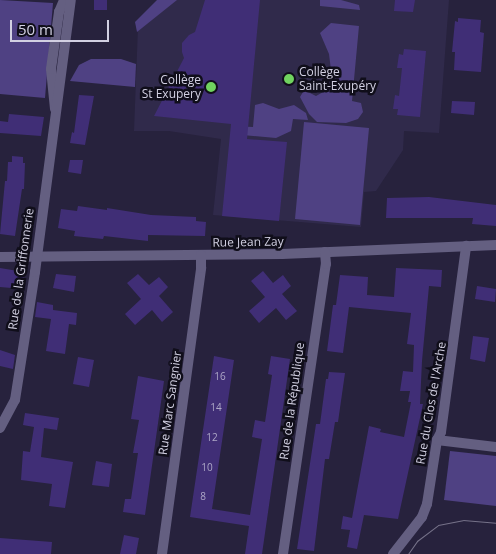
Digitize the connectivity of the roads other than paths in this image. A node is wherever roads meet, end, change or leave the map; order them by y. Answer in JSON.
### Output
{"nodes":[{"id":1,"x":64,"y":0,"type":"edge"},
{"id":2,"x":71,"y":0,"type":"edge"},
{"id":3,"x":55,"y":110,"type":"junction"},
{"id":4,"x":496,"y":245,"type":"edge"},
{"id":5,"x":466,"y":246,"type":"junction"},
{"id":6,"x":325,"y":252,"type":"junction"},
{"id":7,"x":201,"y":255,"type":"junction"},
{"id":8,"x":0,"y":256,"type":"edge"},
{"id":9,"x":36,"y":256,"type":"junction"},
{"id":10,"x":0,"y":428,"type":"edge"},
{"id":11,"x":437,"y":440,"type":"junction"},
{"id":12,"x":496,"y":447,"type":"edge"},
{"id":13,"x":162,"y":554,"type":"edge"},
{"id":14,"x":282,"y":554,"type":"edge"},
{"id":15,"x":393,"y":554,"type":"edge"}],
"edges":[{"from":1,"to":3,"type":"street","name":"Rue de la Griffonnerie"},
{"from":2,"to":3,"type":"street","name":"Rue de la Griffonnerie"},
{"from":3,"to":9,"type":"street","name":"Rue de la Griffonnerie"},
{"from":4,"to":5,"type":"street","name":"Rue Jean Zay"},
{"from":5,"to":6,"type":"street","name":"Rue Jean Zay"},
{"from":5,"to":11,"type":"street","name":"Rue du Clos de l'Arche"},
{"from":6,"to":7,"type":"street","name":"Rue Jean Zay"},
{"from":6,"to":14,"type":"street","name":"Rue de la République"},
{"from":7,"to":9,"type":"street","name":"Rue Jean Zay"},
{"from":7,"to":13,"type":"street","name":"Rue Marc Sangnier"},
{"from":8,"to":9,"type":"street","name":"Rue Jean Zay"},
{"from":9,"to":10,"type":"street","name":"Rue de la Griffonnerie"},
{"from":11,"to":12,"type":"street"},
{"from":11,"to":15,"type":"street","name":"Rue du Clos de l'Arche"}]}
